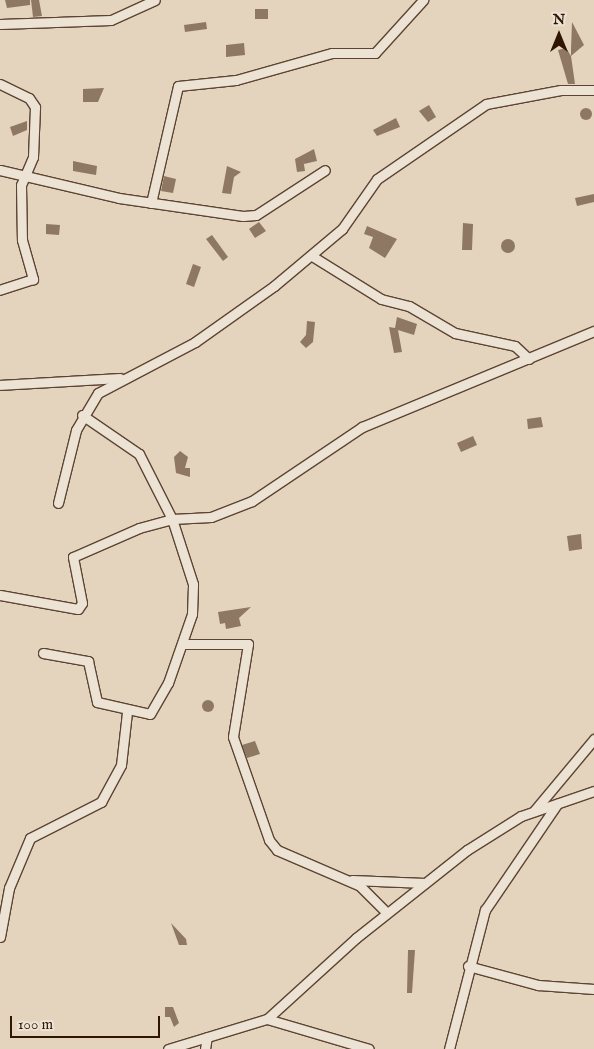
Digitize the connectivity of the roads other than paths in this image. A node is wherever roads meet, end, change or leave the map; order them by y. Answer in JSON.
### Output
{"nodes":[{"id":1,"x":155,"y":0,"type":"edge"},
{"id":2,"x":423,"y":0,"type":"edge"},
{"id":3,"x":0,"y":24,"type":"edge"},
{"id":4,"x":0,"y":84,"type":"edge"},
{"id":5,"x":594,"y":90,"type":"edge"},
{"id":6,"x":0,"y":170,"type":"edge"},
{"id":7,"x":324,"y":170,"type":"dead end"},
{"id":8,"x":24,"y":176,"type":"junction"},
{"id":9,"x":151,"y":203,"type":"junction"},
{"id":10,"x":312,"y":256,"type":"junction"},
{"id":11,"x":0,"y":290,"type":"edge"},
{"id":12,"x":594,"y":332,"type":"edge"},
{"id":13,"x":529,"y":359,"type":"junction"},
{"id":14,"x":120,"y":378,"type":"junction"},
{"id":15,"x":0,"y":385,"type":"edge"},
{"id":16,"x":82,"y":415,"type":"junction"},
{"id":17,"x":58,"y":504,"type":"dead end"},
{"id":18,"x":172,"y":519,"type":"junction"},
{"id":19,"x":0,"y":595,"type":"edge"},
{"id":20,"x":183,"y":644,"type":"junction"},
{"id":21,"x":43,"y":653,"type":"dead end"},
{"id":22,"x":127,"y":712,"type":"junction"},
{"id":23,"x":594,"y":739,"type":"edge"},
{"id":24,"x":594,"y":791,"type":"edge"},
{"id":25,"x":557,"y":804,"type":"junction"},
{"id":26,"x":534,"y":811,"type":"junction"},
{"id":27,"x":349,"y":880,"type":"junction"},
{"id":28,"x":425,"y":883,"type":"junction"},
{"id":29,"x":387,"y":913,"type":"junction"},
{"id":30,"x":0,"y":937,"type":"edge"},
{"id":31,"x":468,"y":966,"type":"junction"},
{"id":32,"x":594,"y":989,"type":"edge"},
{"id":33,"x":267,"y":1019,"type":"junction"},
{"id":34,"x":207,"y":1037,"type":"junction"},
{"id":35,"x":168,"y":1049,"type":"edge"},
{"id":36,"x":205,"y":1049,"type":"edge"},
{"id":37,"x":369,"y":1049,"type":"edge"},
{"id":38,"x":449,"y":1049,"type":"edge"}],
"edges":[{"from":1,"to":3,"type":"street"},
{"from":2,"to":9,"type":"street"},
{"from":4,"to":8,"type":"street"},
{"from":5,"to":10,"type":"street"},
{"from":6,"to":8,"type":"street"},
{"from":7,"to":9,"type":"street"},
{"from":8,"to":9,"type":"street"},
{"from":8,"to":11,"type":"street"},
{"from":10,"to":13,"type":"street"},
{"from":10,"to":14,"type":"street"},
{"from":12,"to":13,"type":"street"},
{"from":13,"to":18,"type":"street"},
{"from":14,"to":15,"type":"street"},
{"from":14,"to":16,"type":"street"},
{"from":16,"to":17,"type":"street"},
{"from":16,"to":18,"type":"street"},
{"from":18,"to":19,"type":"street"},
{"from":18,"to":20,"type":"street"},
{"from":20,"to":22,"type":"street"},
{"from":20,"to":27,"type":"street"},
{"from":21,"to":22,"type":"street"},
{"from":22,"to":30,"type":"street"},
{"from":23,"to":26,"type":"street"},
{"from":24,"to":25,"type":"street"},
{"from":25,"to":26,"type":"street"},
{"from":25,"to":31,"type":"street"},
{"from":26,"to":28,"type":"street"},
{"from":27,"to":28,"type":"street"},
{"from":27,"to":29,"type":"street"},
{"from":28,"to":29,"type":"street"},
{"from":29,"to":33,"type":"street"},
{"from":31,"to":32,"type":"street"},
{"from":31,"to":38,"type":"street"},
{"from":33,"to":34,"type":"street"},
{"from":33,"to":37,"type":"street"},
{"from":34,"to":35,"type":"street"},
{"from":34,"to":36,"type":"street"}]}
